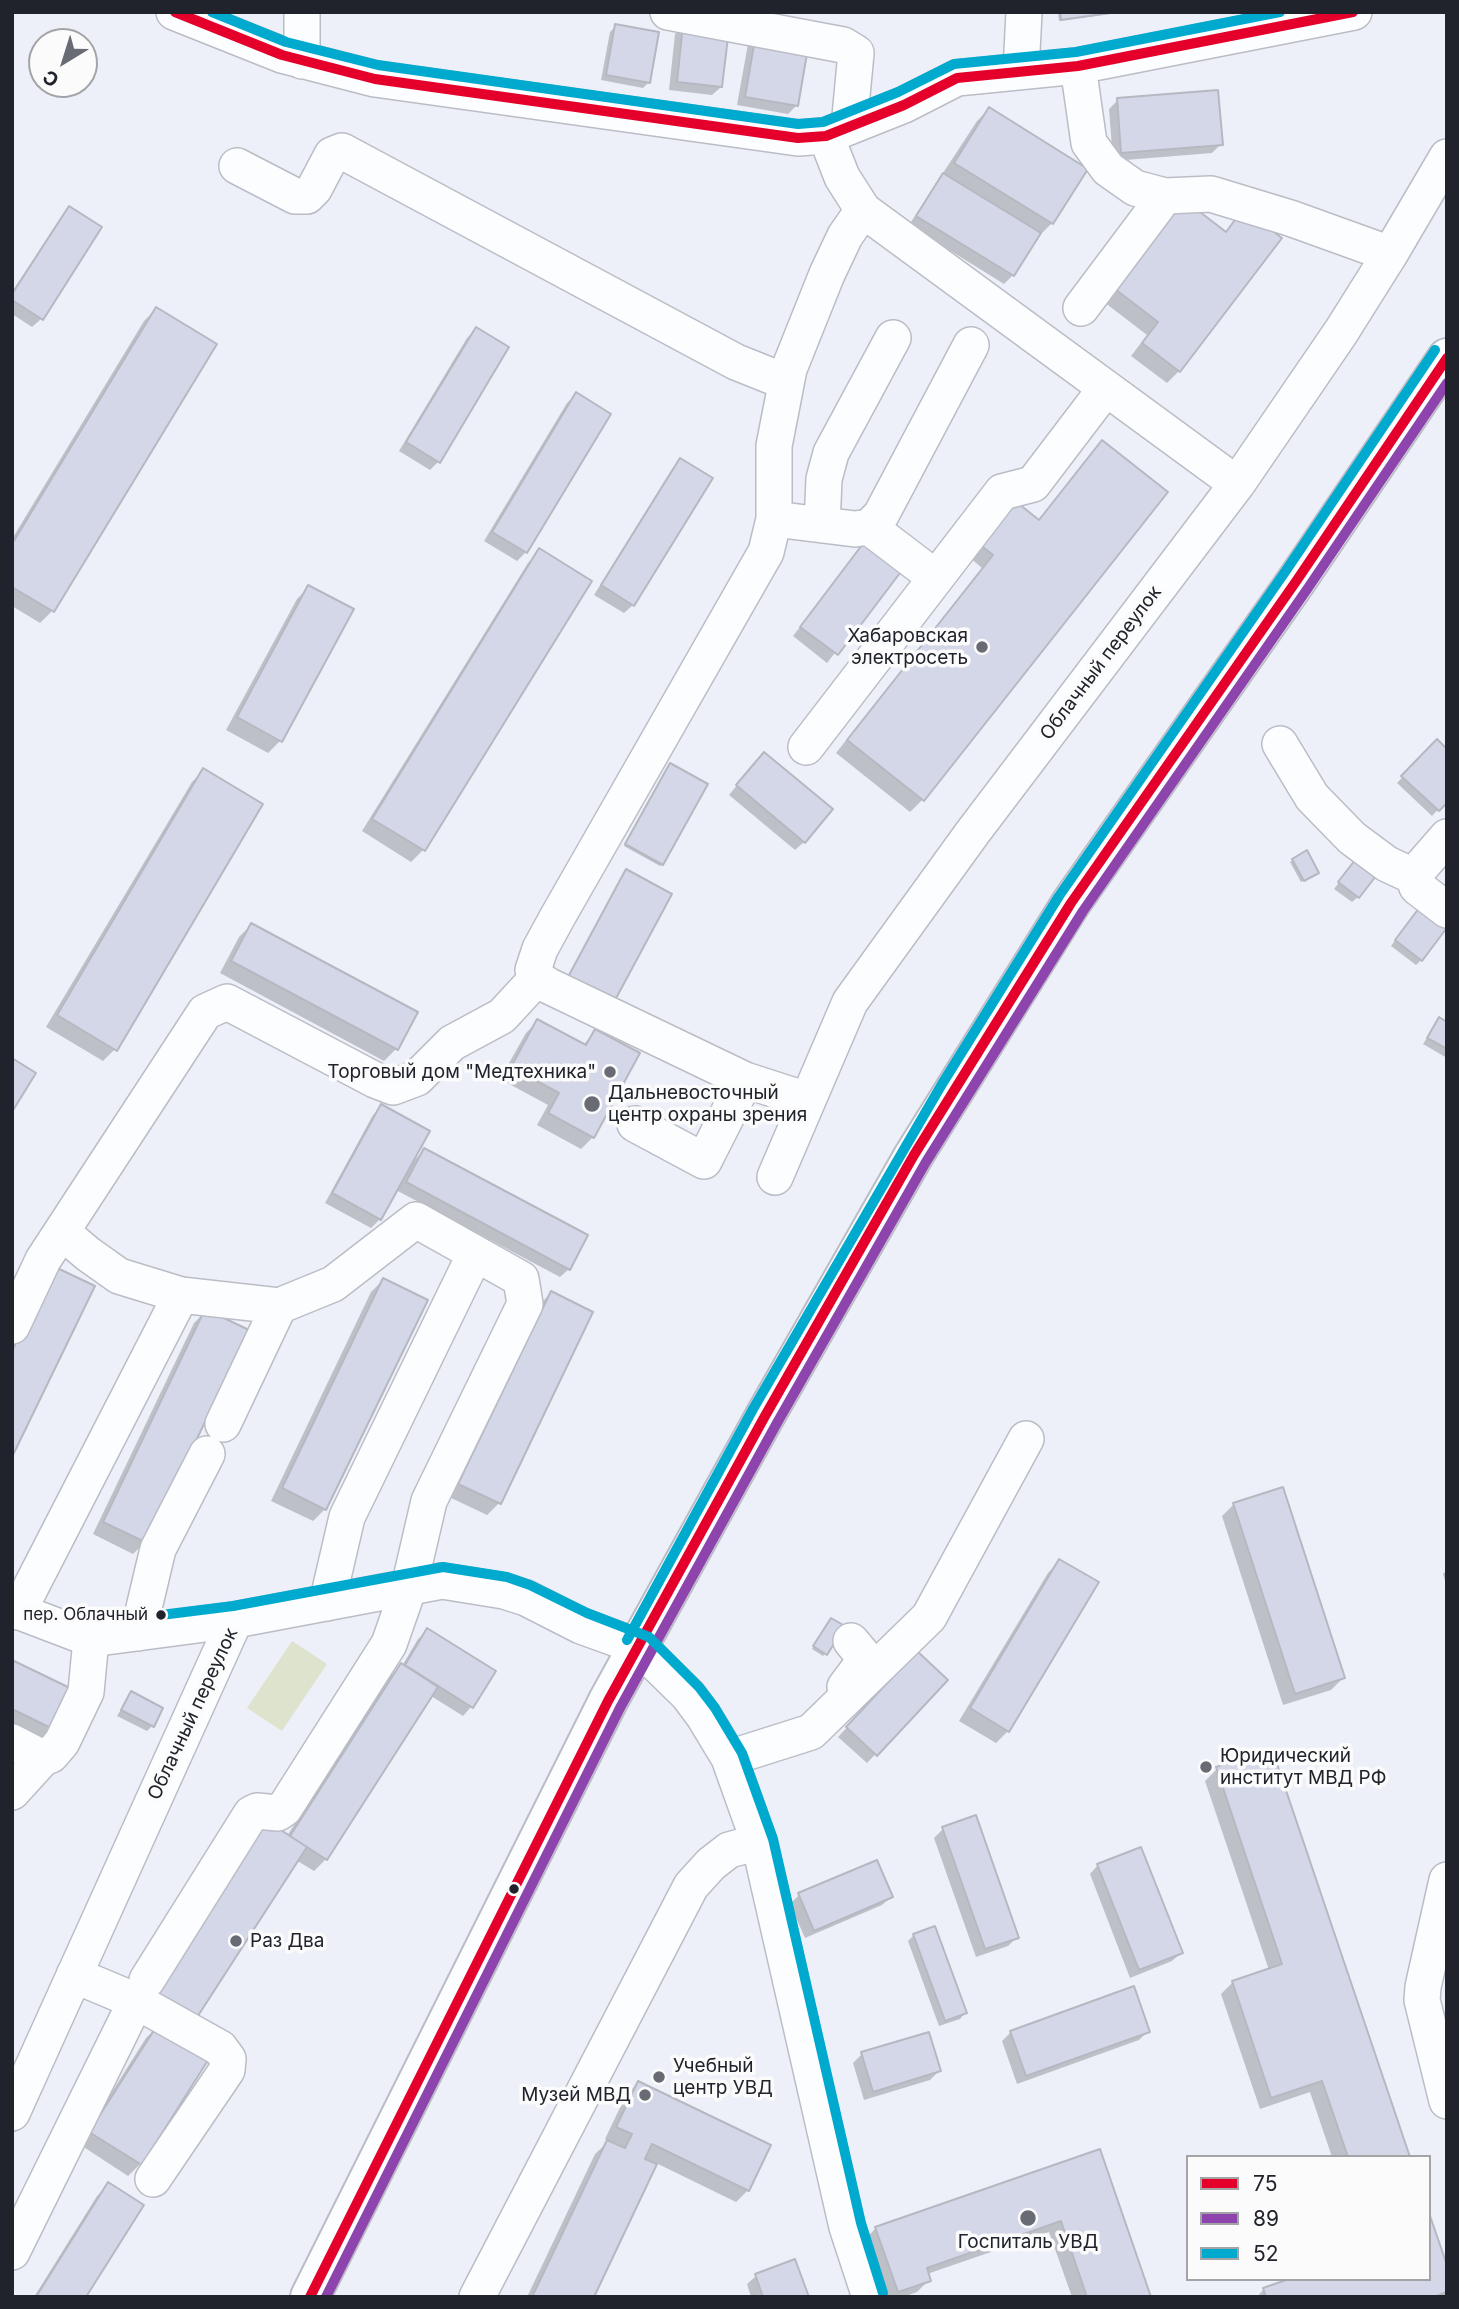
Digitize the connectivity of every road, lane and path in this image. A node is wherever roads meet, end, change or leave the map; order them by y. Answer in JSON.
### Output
{"nodes":[{"id":1,"x":174,"y":12,"type":"edge"},
{"id":2,"x":302,"y":12,"type":"edge"},
{"id":3,"x":668,"y":12,"type":"edge"},
{"id":4,"x":1024,"y":12,"type":"edge"},
{"id":5,"x":1354,"y":12,"type":"edge"},
{"id":6,"x":302,"y":61,"type":"junction"},
{"id":7,"x":1078,"y":65,"type":"junction"},
{"id":8,"x":1021,"y":71,"type":"junction"},
{"id":9,"x":837,"y":132,"type":"junction"},
{"id":10,"x":1447,"y":157,"type":"edge"},
{"id":11,"x":236,"y":166,"type":"dead end"},
{"id":12,"x":1165,"y":196,"type":"junction"},
{"id":13,"x":863,"y":210,"type":"junction"},
{"id":14,"x":1390,"y":254,"type":"junction"},
{"id":15,"x":1081,"y":308,"type":"dead end"},
{"id":16,"x":893,"y":338,"type":"dead end"},
{"id":17,"x":971,"y":345,"type":"dead end"},
{"id":18,"x":1447,"y":358,"type":"edge"},
{"id":19,"x":786,"y":382,"type":"junction"},
{"id":20,"x":1106,"y":388,"type":"junction"},
{"id":21,"x":1237,"y":484,"type":"junction"},
{"id":22,"x":774,"y":519,"type":"junction"},
{"id":23,"x":822,"y":525,"type":"junction"},
{"id":24,"x":869,"y":527,"type":"junction"},
{"id":25,"x":936,"y":578,"type":"junction"},
{"id":26,"x":1280,"y":744,"type":"dead end"},
{"id":27,"x":806,"y":747,"type":"dead end"},
{"id":28,"x":1447,"y":837,"type":"edge"},
{"id":29,"x":1413,"y":876,"type":"junction"},
{"id":30,"x":1447,"y":910,"type":"edge"},
{"id":31,"x":537,"y":978,"type":"junction"},
{"id":32,"x":745,"y":1080,"type":"junction"},
{"id":33,"x":807,"y":1100,"type":"junction"},
{"id":34,"x":635,"y":1124,"type":"dead end"},
{"id":35,"x":775,"y":1177,"type":"dead end"},
{"id":36,"x":62,"y":1232,"type":"junction"},
{"id":37,"x":475,"y":1254,"type":"junction"},
{"id":38,"x":181,"y":1295,"type":"junction"},
{"id":39,"x":279,"y":1306,"type":"junction"},
{"id":40,"x":12,"y":1326,"type":"edge"},
{"id":41,"x":223,"y":1423,"type":"dead end"},
{"id":42,"x":1026,"y":1439,"type":"dead end"},
{"id":43,"x":207,"y":1454,"type":"dead end"},
{"id":44,"x":409,"y":1587,"type":"junction"},
{"id":45,"x":327,"y":1603,"type":"junction"},
{"id":46,"x":15,"y":1610,"type":"edge"},
{"id":47,"x":235,"y":1620,"type":"junction"},
{"id":48,"x":138,"y":1633,"type":"junction"},
{"id":49,"x":91,"y":1639,"type":"junction"},
{"id":50,"x":851,"y":1641,"type":"dead end"},
{"id":51,"x":639,"y":1647,"type":"junction"},
{"id":52,"x":811,"y":1732,"type":"junction"},
{"id":53,"x":12,"y":1742,"type":"edge"},
{"id":54,"x":43,"y":1758,"type":"junction"},
{"id":55,"x":729,"y":1758,"type":"junction"},
{"id":56,"x":12,"y":1792,"type":"edge"},
{"id":57,"x":760,"y":1842,"type":"junction"},
{"id":58,"x":1447,"y":1880,"type":"edge"},
{"id":59,"x":74,"y":1975,"type":"junction"},
{"id":60,"x":141,"y":1991,"type":"junction"},
{"id":61,"x":1447,"y":2101,"type":"edge"},
{"id":62,"x":12,"y":2113,"type":"edge"},
{"id":63,"x":153,"y":2179,"type":"dead end"},
{"id":64,"x":12,"y":2252,"type":"edge"},
{"id":65,"x":310,"y":2297,"type":"edge"},
{"id":66,"x":477,"y":2297,"type":"edge"},
{"id":67,"x":870,"y":2297,"type":"edge"}],
"edges":[{"from":1,"to":6,"type":"street"},
{"from":2,"to":6,"type":"street"},
{"from":3,"to":9,"type":"street"},
{"from":4,"to":8,"type":"street"},
{"from":5,"to":7,"type":"street"},
{"from":6,"to":9,"type":"street"},
{"from":7,"to":8,"type":"street"},
{"from":7,"to":12,"type":"street"},
{"from":8,"to":9,"type":"street"},
{"from":9,"to":13,"type":"street"},
{"from":10,"to":14,"type":"street","name":"Облачный переулок"},
{"from":11,"to":19,"type":"street"},
{"from":12,"to":14,"type":"street"},
{"from":12,"to":15,"type":"street"},
{"from":13,"to":19,"type":"street"},
{"from":13,"to":20,"type":"street"},
{"from":14,"to":21,"type":"street","name":"Облачный переулок"},
{"from":16,"to":23,"type":"street"},
{"from":17,"to":24,"type":"street"},
{"from":18,"to":51,"type":"main road"},
{"from":19,"to":22,"type":"street"},
{"from":20,"to":21,"type":"street"},
{"from":20,"to":25,"type":"street"},
{"from":21,"to":33,"type":"street","name":"Облачный переулок"},
{"from":22,"to":23,"type":"street"},
{"from":22,"to":31,"type":"street"},
{"from":23,"to":24,"type":"street"},
{"from":24,"to":25,"type":"street"},
{"from":25,"to":27,"type":"street"},
{"from":26,"to":29,"type":"street"},
{"from":28,"to":29,"type":"street"},
{"from":29,"to":30,"type":"street"},
{"from":31,"to":32,"type":"street"},
{"from":31,"to":36,"type":"street"},
{"from":32,"to":33,"type":"street"},
{"from":32,"to":34,"type":"street"},
{"from":33,"to":35,"type":"street","name":"Облачный переулок"},
{"from":36,"to":38,"type":"street"},
{"from":36,"to":40,"type":"street"},
{"from":37,"to":39,"type":"street"},
{"from":37,"to":44,"type":"street"},
{"from":37,"to":45,"type":"street"},
{"from":38,"to":39,"type":"street"},
{"from":38,"to":46,"type":"street"},
{"from":39,"to":41,"type":"street"},
{"from":42,"to":52,"type":"street"},
{"from":43,"to":48,"type":"street"},
{"from":44,"to":45,"type":"street","name":"Облачный переулок"},
{"from":44,"to":51,"type":"street","name":"Облачный переулок"},
{"from":44,"to":60,"type":"street"},
{"from":45,"to":47,"type":"street","name":"Облачный переулок"},
{"from":46,"to":49,"type":"street"},
{"from":47,"to":48,"type":"street"},
{"from":47,"to":59,"type":"street","name":"Облачный переулок"},
{"from":48,"to":49,"type":"street"},
{"from":49,"to":54,"type":"street"},
{"from":50,"to":52,"type":"street"},
{"from":51,"to":55,"type":"street"},
{"from":51,"to":65,"type":"main road"},
{"from":52,"to":55,"type":"street"},
{"from":53,"to":54,"type":"street"},
{"from":54,"to":56,"type":"street"},
{"from":55,"to":57,"type":"street"},
{"from":57,"to":66,"type":"street"},
{"from":57,"to":67,"type":"street"},
{"from":58,"to":61,"type":"street"},
{"from":59,"to":60,"type":"street"},
{"from":59,"to":62,"type":"street","name":"Облачный переулок"},
{"from":60,"to":63,"type":"street"},
{"from":60,"to":64,"type":"street"}]}
